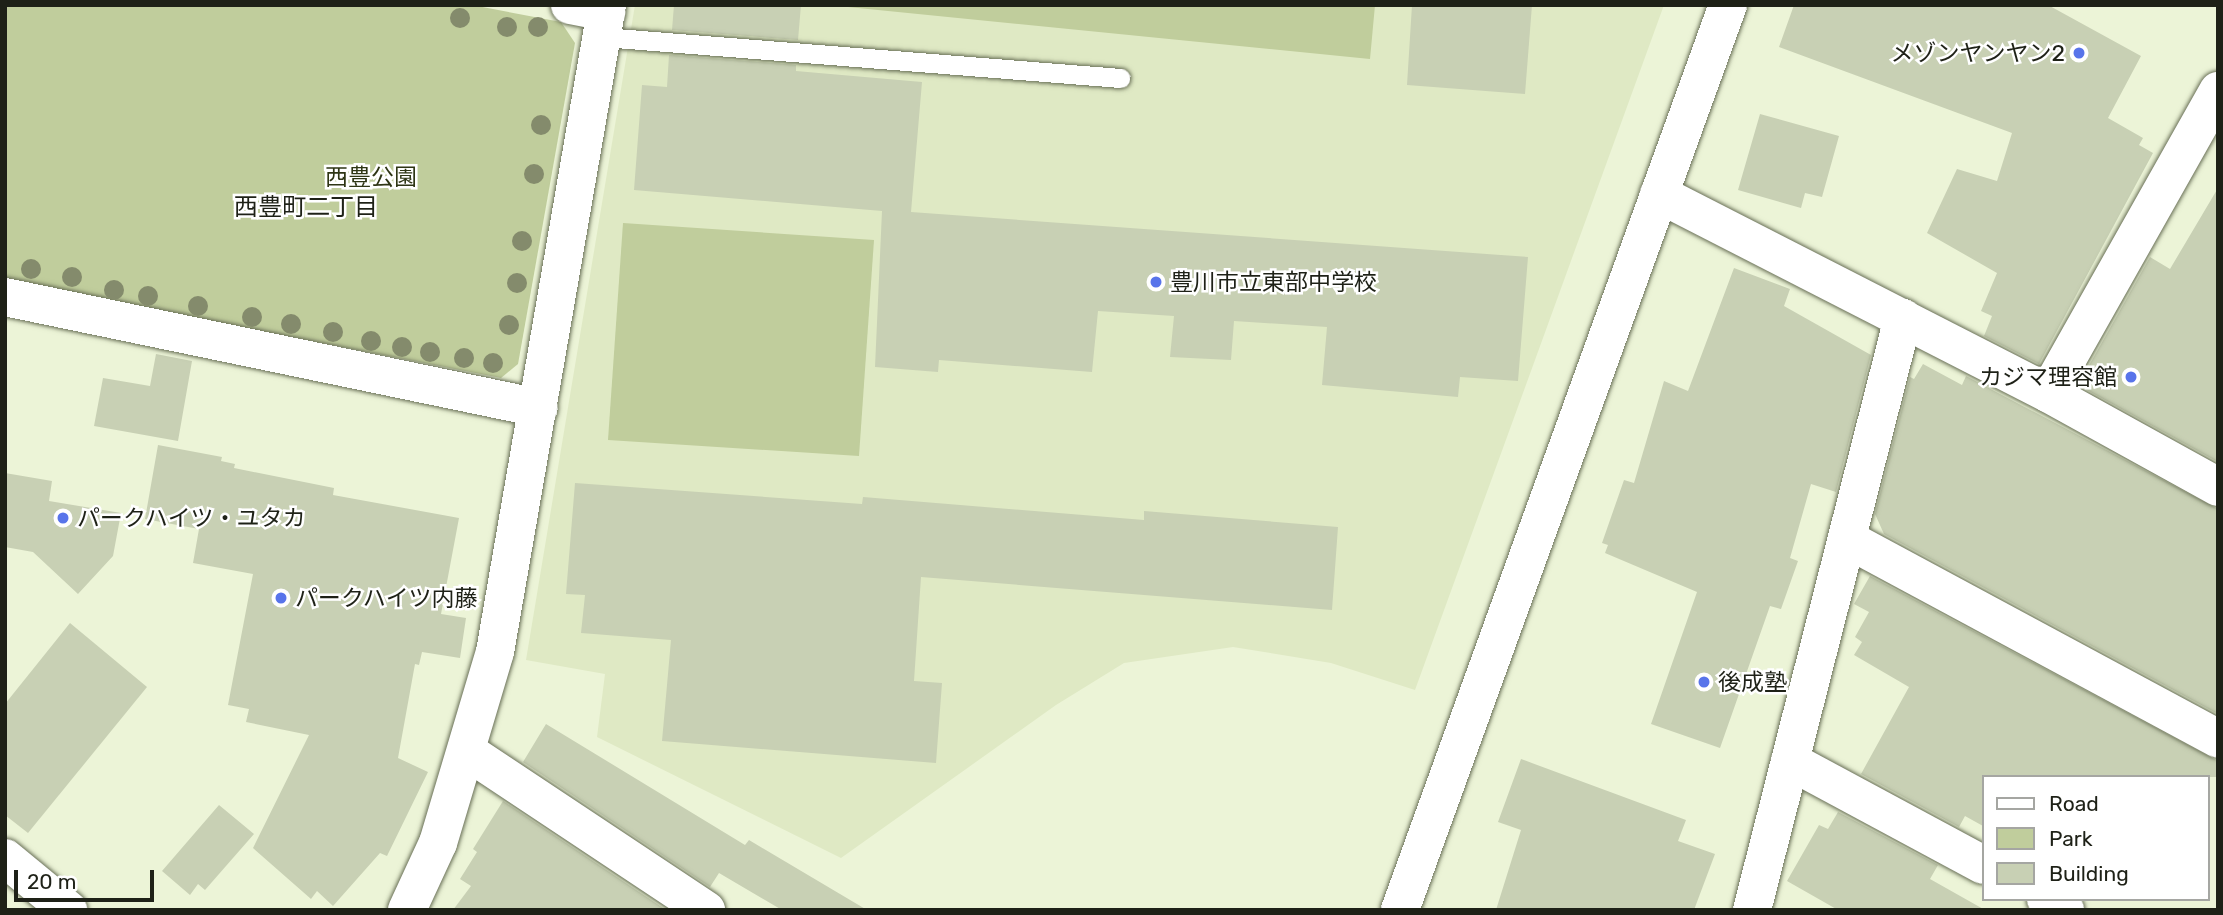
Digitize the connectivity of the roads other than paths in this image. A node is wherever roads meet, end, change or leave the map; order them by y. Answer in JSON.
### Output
{"nodes":[{"id":1,"x":1728,"y":5,"type":"edge"},
{"id":2,"x":596,"y":15,"type":"edge"},
{"id":3,"x":1120,"y":78,"type":"dead end"},
{"id":4,"x":2218,"y":91,"type":"edge"},
{"id":5,"x":1659,"y":194,"type":"junction"},
{"id":6,"x":5,"y":298,"type":"edge"},
{"id":7,"x":1903,"y":318,"type":"junction"},
{"id":8,"x":2048,"y":393,"type":"junction"},
{"id":9,"x":539,"y":408,"type":"junction"},
{"id":10,"x":2218,"y":487,"type":"edge"},
{"id":11,"x":1847,"y":538,"type":"junction"},
{"id":12,"x":2218,"y":739,"type":"edge"},
{"id":13,"x":468,"y":752,"type":"junction"},
{"id":14,"x":1790,"y":761,"type":"junction"},
{"id":15,"x":5,"y":858,"type":"edge"},
{"id":16,"x":1982,"y":864,"type":"edge"},
{"id":17,"x":2049,"y":901,"type":"edge"},
{"id":18,"x":68,"y":910,"type":"edge"},
{"id":19,"x":407,"y":910,"type":"edge"},
{"id":20,"x":706,"y":910,"type":"edge"},
{"id":21,"x":1400,"y":910,"type":"edge"},
{"id":22,"x":1752,"y":910,"type":"edge"},
{"id":23,"x":2065,"y":910,"type":"edge"}],
"edges":[{"from":1,"to":5,"type":"street"},
{"from":2,"to":3,"type":"lane"},
{"from":2,"to":9,"type":"street"},
{"from":4,"to":8,"type":"street"},
{"from":5,"to":7,"type":"street"},
{"from":5,"to":21,"type":"street"},
{"from":6,"to":9,"type":"street"},
{"from":7,"to":8,"type":"street"},
{"from":7,"to":11,"type":"street"},
{"from":8,"to":10,"type":"street"},
{"from":9,"to":13,"type":"street"},
{"from":11,"to":12,"type":"street"},
{"from":11,"to":14,"type":"street"},
{"from":13,"to":19,"type":"street"},
{"from":13,"to":20,"type":"street"},
{"from":14,"to":16,"type":"street"},
{"from":14,"to":22,"type":"street"},
{"from":15,"to":18,"type":"street"},
{"from":17,"to":23,"type":"street"}]}
